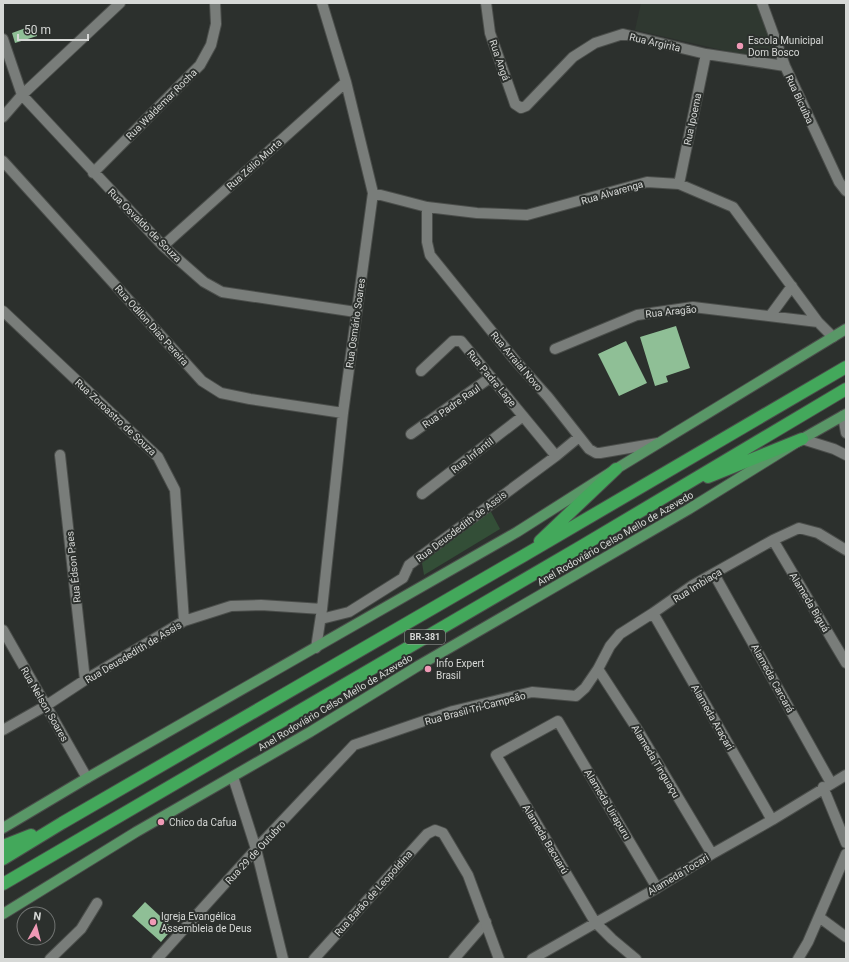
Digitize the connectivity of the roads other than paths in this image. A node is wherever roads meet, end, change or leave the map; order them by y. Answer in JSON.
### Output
{"nodes":[{"id":1,"x":120,"y":3,"type":"edge"},
{"id":2,"x":216,"y":3,"type":"edge"},
{"id":3,"x":322,"y":3,"type":"edge"},
{"id":4,"x":486,"y":3,"type":"edge"},
{"id":5,"x":762,"y":3,"type":"edge"},
{"id":6,"x":3,"y":39,"type":"edge"},
{"id":7,"x":706,"y":54,"type":"junction"},
{"id":8,"x":785,"y":66,"type":"junction"},
{"id":9,"x":346,"y":82,"type":"junction"},
{"id":10,"x":22,"y":95,"type":"junction"},
{"id":11,"x":526,"y":106,"type":"joint"},
{"id":12,"x":3,"y":117,"type":"edge"},
{"id":13,"x":3,"y":161,"type":"edge"},
{"id":14,"x":93,"y":173,"type":"junction"},
{"id":15,"x":842,"y":181,"type":"edge"},
{"id":16,"x":679,"y":184,"type":"junction"},
{"id":17,"x":846,"y":191,"type":"edge"},
{"id":18,"x":373,"y":193,"type":"junction"},
{"id":19,"x":426,"y":207,"type":"junction"},
{"id":20,"x":163,"y":246,"type":"junction"},
{"id":21,"x":792,"y":286,"type":"junction"},
{"id":22,"x":3,"y":311,"type":"edge"},
{"id":23,"x":356,"y":312,"type":"junction"},
{"id":24,"x":770,"y":316,"type":"junction"},
{"id":25,"x":818,"y":322,"type":"junction"},
{"id":26,"x":846,"y":329,"type":"edge"},
{"id":27,"x":833,"y":337,"type":"junction"},
{"id":28,"x":555,"y":350,"type":"dead end"},
{"id":29,"x":846,"y":367,"type":"edge"},
{"id":30,"x":421,"y":371,"type":"dead end"},
{"id":31,"x":491,"y":377,"type":"junction"},
{"id":32,"x":846,"y":389,"type":"edge"},
{"id":33,"x":343,"y":413,"type":"junction"},
{"id":34,"x":844,"y":415,"type":"edge"},
{"id":35,"x":523,"y":416,"type":"junction"},
{"id":36,"x":846,"y":433,"type":"edge"},
{"id":37,"x":411,"y":434,"type":"dead end"},
{"id":38,"x":579,"y":437,"type":"junction"},
{"id":39,"x":802,"y":440,"type":"junction"},
{"id":40,"x":659,"y":443,"type":"junction"},
{"id":41,"x":60,"y":455,"type":"dead end"},
{"id":42,"x":556,"y":456,"type":"junction"},
{"id":43,"x":846,"y":456,"type":"edge"},
{"id":44,"x":616,"y":469,"type":"junction"},
{"id":45,"x":672,"y":492,"type":"junction"},
{"id":46,"x":422,"y":494,"type":"dead end"},
{"id":47,"x":773,"y":540,"type":"junction"},
{"id":48,"x":846,"y":550,"type":"edge"},
{"id":49,"x":523,"y":556,"type":"junction"},
{"id":50,"x":714,"y":574,"type":"junction"},
{"id":51,"x":322,"y":609,"type":"junction"},
{"id":52,"x":653,"y":613,"type":"junction"},
{"id":53,"x":321,"y":620,"type":"junction"},
{"id":54,"x":184,"y":621,"type":"junction"},
{"id":55,"x":3,"y":630,"type":"edge"},
{"id":56,"x":316,"y":648,"type":"junction"},
{"id":57,"x":846,"y":663,"type":"edge"},
{"id":58,"x":598,"y":669,"type":"junction"},
{"id":59,"x":85,"y":680,"type":"junction"},
{"id":60,"x":576,"y":696,"type":"joint"},
{"id":61,"x":47,"y":705,"type":"junction"},
{"id":62,"x":558,"y":721,"type":"joint"},
{"id":63,"x":3,"y":730,"type":"edge"},
{"id":64,"x":354,"y":745,"type":"joint"},
{"id":65,"x":846,"y":775,"type":"edge"},
{"id":66,"x":233,"y":777,"type":"junction"},
{"id":67,"x":87,"y":778,"type":"junction"},
{"id":68,"x":827,"y":785,"type":"junction"},
{"id":69,"x":772,"y":820,"type":"junction"},
{"id":70,"x":62,"y":823,"type":"junction"},
{"id":71,"x":3,"y":828,"type":"edge"},
{"id":72,"x":846,"y":843,"type":"edge"},
{"id":73,"x":3,"y":846,"type":"edge"},
{"id":74,"x":256,"y":849,"type":"junction"},
{"id":75,"x":712,"y":854,"type":"junction"},
{"id":76,"x":846,"y":854,"type":"edge"},
{"id":77,"x":3,"y":859,"type":"edge"},
{"id":78,"x":3,"y":884,"type":"edge"},
{"id":79,"x":657,"y":888,"type":"junction"},
{"id":80,"x":97,"y":903,"type":"dead end"},
{"id":81,"x":3,"y":914,"type":"edge"},
{"id":82,"x":819,"y":917,"type":"junction"},
{"id":83,"x":486,"y":922,"type":"junction"},
{"id":84,"x":595,"y":922,"type":"junction"},
{"id":85,"x":846,"y":937,"type":"edge"},
{"id":86,"x":50,"y":959,"type":"edge"},
{"id":87,"x":157,"y":959,"type":"edge"},
{"id":88,"x":283,"y":959,"type":"edge"},
{"id":89,"x":314,"y":959,"type":"edge"},
{"id":90,"x":454,"y":959,"type":"edge"},
{"id":91,"x":499,"y":959,"type":"edge"},
{"id":92,"x":532,"y":959,"type":"edge"},
{"id":93,"x":636,"y":959,"type":"edge"},
{"id":94,"x":798,"y":959,"type":"edge"}],
"edges":[{"from":1,"to":10,"type":"street"},
{"from":2,"to":14,"type":"street","name":"Rua Waldemar Rocha"},
{"from":3,"to":9,"type":"street","name":"Rua Osmário Soares"},
{"from":4,"to":11,"type":"street","name":"Rua Angá"},
{"from":5,"to":8,"type":"street","name":"Rua Bicuíba"},
{"from":6,"to":10,"type":"street","name":"Rua Osvaldo de Souza"},
{"from":7,"to":8,"type":"street","name":"Rua Argirita"},
{"from":7,"to":11,"type":"street","name":"Rua Argirita"},
{"from":7,"to":16,"type":"street","name":"Rua Ipoema"},
{"from":8,"to":15,"type":"street","name":"Rua Bicuíba"},
{"from":9,"to":18,"type":"street","name":"Rua Osmário Soares"},
{"from":9,"to":20,"type":"street","name":"Rua Zélio Murta"},
{"from":10,"to":12,"type":"street"},
{"from":10,"to":14,"type":"street","name":"Rua Osvaldo de Souza"},
{"from":13,"to":33,"type":"street","name":"Rua Odilon Dias Pereira"},
{"from":14,"to":20,"type":"street","name":"Rua Osvaldo de Souza"},
{"from":15,"to":17,"type":"street","name":"Rua Bicuíba"},
{"from":16,"to":19,"type":"street","name":"Rua Alvarenga"},
{"from":16,"to":21,"type":"street","name":"Rua Alvarenga"},
{"from":18,"to":19,"type":"street","name":"Rua Alvarenga"},
{"from":18,"to":23,"type":"street","name":"Rua Osmário Soares"},
{"from":19,"to":38,"type":"street","name":"Rua Arraial Novo"},
{"from":20,"to":23,"type":"street","name":"Rua Osvaldo de Souza"},
{"from":21,"to":24,"type":"street"},
{"from":21,"to":25,"type":"street","name":"Rua Alvarenga"},
{"from":22,"to":54,"type":"street","name":"Rua Zoroastro de Souza"},
{"from":23,"to":33,"type":"street","name":"Rua Osmário Soares"},
{"from":24,"to":25,"type":"street","name":"Rua Aragão"},
{"from":24,"to":28,"type":"street","name":"Rua Aragão"},
{"from":25,"to":27,"type":"street","name":"Rua Alvarenga"},
{"from":26,"to":27,"type":"main road"},
{"from":27,"to":40,"type":"main road"},
{"from":29,"to":49,"type":"highway","number":"BR-381"},
{"from":30,"to":31,"type":"street","name":"Rua Padre Lage"},
{"from":31,"to":35,"type":"street","name":"Rua Padre Lage"},
{"from":31,"to":37,"type":"street","name":"Rua Padre Raul"},
{"from":32,"to":45,"type":"highway","name":"Anel Rodoviário Celso Mello de Azevedo","number":"BR-381"},
{"from":33,"to":51,"type":"street","name":"Rua Osmário Soares"},
{"from":34,"to":36,"type":"street"},
{"from":34,"to":39,"type":"main road","name":"Anel Rodoviário Celso Mello de Azevedo"},
{"from":35,"to":42,"type":"street","name":"Rua Padre Lage"},
{"from":35,"to":46,"type":"street","name":"Rua Infantil"},
{"from":38,"to":40,"type":"street","name":"Rua Arraial Novo"},
{"from":38,"to":42,"type":"street","name":"Rua Deusdedith de Assis"},
{"from":39,"to":43,"type":"street"},
{"from":39,"to":45,"type":"highway"},
{"from":39,"to":66,"type":"main road","name":"Anel Rodoviário Celso Mello de Azevedo"},
{"from":40,"to":44,"type":"main road"},
{"from":41,"to":59,"type":"street","name":"Rua Édson Paes"},
{"from":42,"to":53,"type":"street","name":"Rua Deusdedith de Assis"},
{"from":44,"to":49,"type":"highway"},
{"from":44,"to":56,"type":"main road"},
{"from":45,"to":78,"type":"highway","name":"Anel Rodoviário Celso Mello de Azevedo","number":"BR-381"},
{"from":47,"to":48,"type":"street","name":"Rua Imbiaça"},
{"from":47,"to":50,"type":"street","name":"Rua Imbiaça"},
{"from":47,"to":57,"type":"street","name":"Alameda Biguá"},
{"from":49,"to":70,"type":"highway","number":"BR-381"},
{"from":50,"to":52,"type":"street","name":"Rua Imbiaça"},
{"from":50,"to":68,"type":"street","name":"Alameda Carcará"},
{"from":51,"to":53,"type":"street","name":"Rua Osmário Soares"},
{"from":51,"to":54,"type":"street","name":"Rua Deusdedith de Assis"},
{"from":52,"to":58,"type":"street","name":"Rua Imbiaça"},
{"from":52,"to":69,"type":"street","name":"Alameda Araçari"},
{"from":53,"to":56,"type":"street","name":"Rua Osmário Soares"},
{"from":54,"to":59,"type":"street","name":"Rua Deusdedith de Assis"},
{"from":55,"to":61,"type":"street","name":"Rua Nelson Soares"},
{"from":56,"to":67,"type":"main road"},
{"from":58,"to":60,"type":"street","name":"Rua Imbiaça"},
{"from":58,"to":75,"type":"street","name":"Alameda Tinguaçu"},
{"from":59,"to":61,"type":"street","name":"Rua Deusdedith de Assis"},
{"from":60,"to":64,"type":"street","name":"Rua Brasil Tri-Campeão"},
{"from":61,"to":63,"type":"street","name":"Rua Deusdedith de Assis"},
{"from":61,"to":67,"type":"street","name":"Rua Nelson Soares"},
{"from":62,"to":79,"type":"street","name":"Alameda Uirapuru"},
{"from":62,"to":84,"type":"street","name":"Alameda Bacuarú"},
{"from":64,"to":74,"type":"street","name":"Rua 29 de Outubro"},
{"from":65,"to":68,"type":"street","name":"Alameda Tocari"},
{"from":66,"to":74,"type":"street"},
{"from":66,"to":81,"type":"main road","name":"Anel Rodoviário Celso Mello de Azevedo"},
{"from":67,"to":71,"type":"main road"},
{"from":68,"to":69,"type":"street","name":"Alameda Tocari"},
{"from":68,"to":72,"type":"street"},
{"from":69,"to":75,"type":"street","name":"Alameda Tocari"},
{"from":70,"to":73,"type":"highway"},
{"from":70,"to":77,"type":"highway","number":"BR-381"},
{"from":74,"to":87,"type":"street","name":"Rua 29 de Outubro"},
{"from":74,"to":88,"type":"street"},
{"from":75,"to":79,"type":"street","name":"Alameda Tocari"},
{"from":76,"to":82,"type":"street"},
{"from":79,"to":84,"type":"street","name":"Alameda Tocari"},
{"from":80,"to":86,"type":"street"},
{"from":82,"to":85,"type":"street"},
{"from":82,"to":94,"type":"street"},
{"from":83,"to":89,"type":"street","name":"Rua Barão de Leopoldina"},
{"from":83,"to":90,"type":"street"},
{"from":83,"to":91,"type":"street"},
{"from":84,"to":92,"type":"street","name":"Alameda Tocari"},
{"from":84,"to":93,"type":"street","name":"Alameda Bacuarú"}]}
